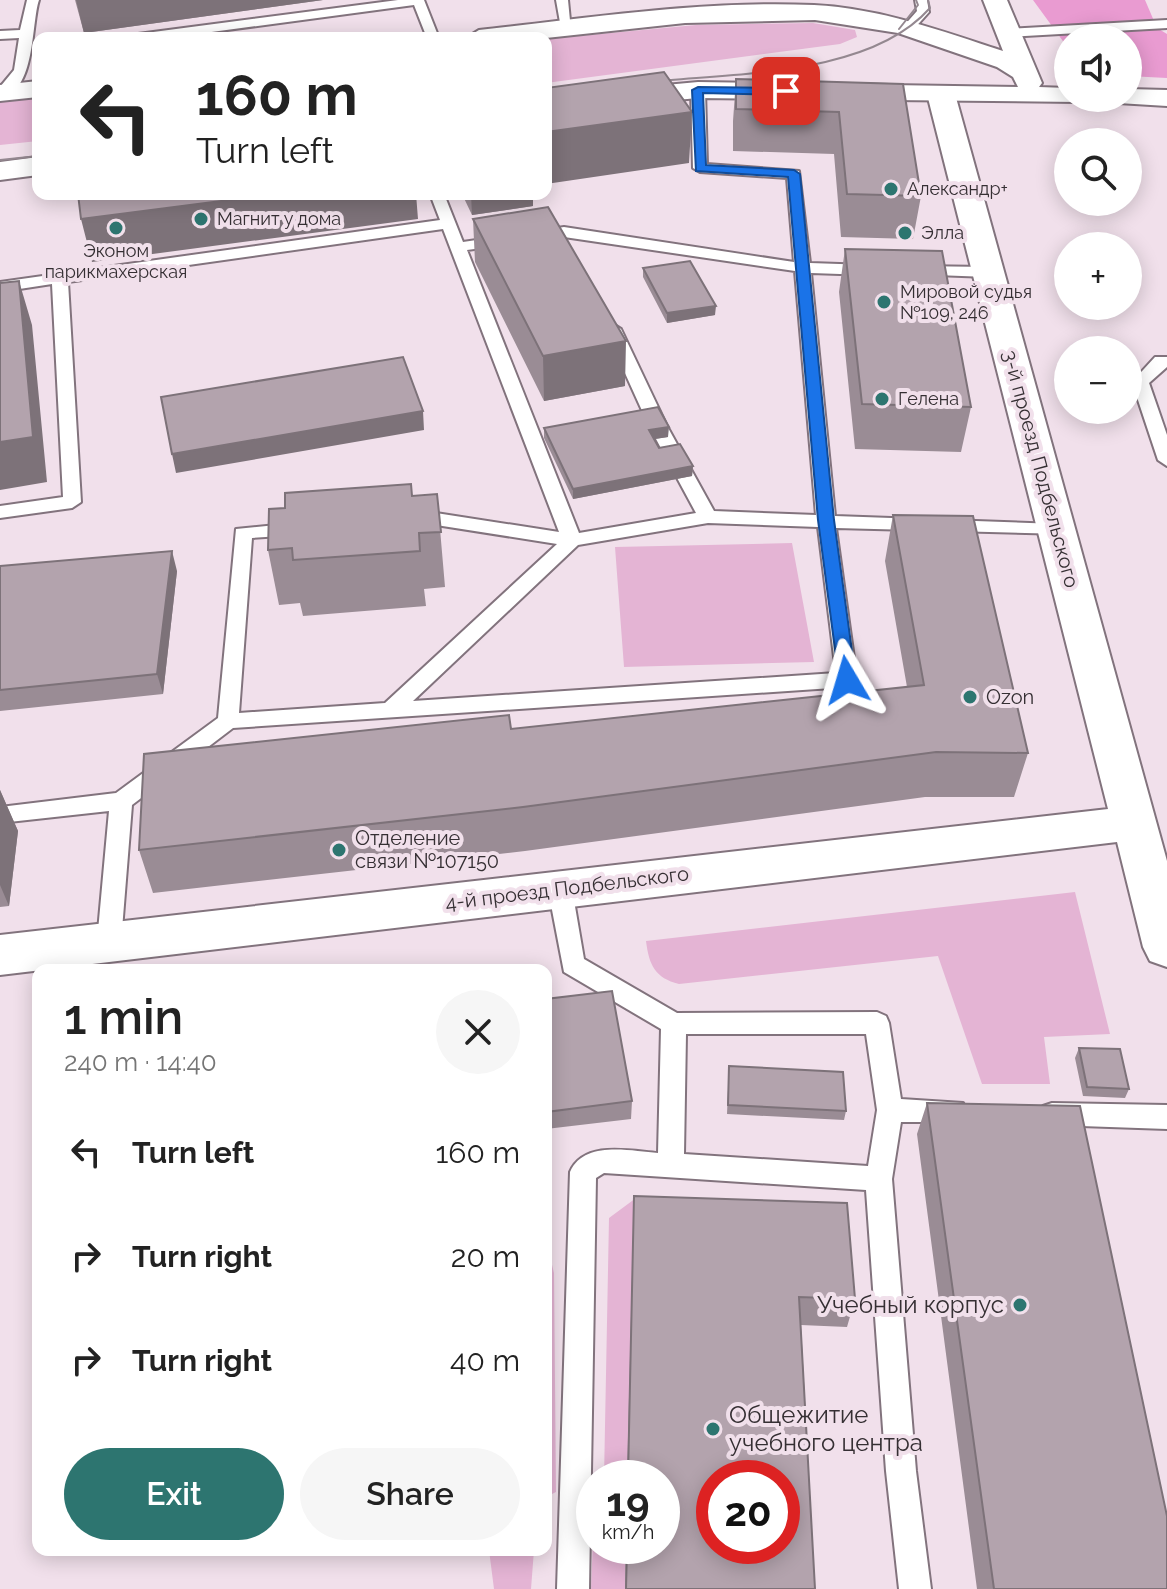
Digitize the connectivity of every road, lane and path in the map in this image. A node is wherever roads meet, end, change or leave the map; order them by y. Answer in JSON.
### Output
{"nodes":[{"id":1,"x":33,"y":0,"type":"edge"},
{"id":2,"x":562,"y":0,"type":"edge"},
{"id":3,"x":921,"y":0,"type":"edge"},
{"id":4,"x":995,"y":0,"type":"edge"},
{"id":5,"x":1167,"y":24,"type":"edge"},
{"id":6,"x":567,"y":28,"type":"junction"},
{"id":7,"x":908,"y":28,"type":"junction"},
{"id":8,"x":184,"y":32,"type":"edge"},
{"id":9,"x":431,"y":32,"type":"edge"},
{"id":10,"x":532,"y":32,"type":"edge"},
{"id":11,"x":29,"y":33,"type":"junction"},
{"id":12,"x":1009,"y":33,"type":"junction"},
{"id":13,"x":0,"y":35,"type":"edge"},
{"id":14,"x":960,"y":67,"type":"junction"},
{"id":15,"x":1024,"y":75,"type":"junction"},
{"id":16,"x":32,"y":90,"type":"edge"},
{"id":17,"x":698,"y":90,"type":"junction"},
{"id":18,"x":1,"y":93,"type":"edge"},
{"id":19,"x":988,"y":95,"type":"junction"},
{"id":20,"x":1054,"y":95,"type":"edge"},
{"id":21,"x":1054,"y":96,"type":"edge"},
{"id":22,"x":1142,"y":97,"type":"edge"},
{"id":23,"x":1167,"y":98,"type":"edge"},
{"id":24,"x":552,"y":103,"type":"edge"},
{"id":25,"x":32,"y":167,"type":"edge"},
{"id":26,"x":0,"y":171,"type":"edge"},
{"id":27,"x":440,"y":200,"type":"edge"},
{"id":28,"x":450,"y":223,"type":"junction"},
{"id":29,"x":564,"y":232,"type":"junction"},
{"id":30,"x":458,"y":247,"type":"junction"},
{"id":31,"x":577,"y":258,"type":"edge"},
{"id":32,"x":805,"y":268,"type":"junction"},
{"id":33,"x":988,"y":272,"type":"junction"},
{"id":34,"x":60,"y":280,"type":"junction"},
{"id":35,"x":0,"y":287,"type":"edge"},
{"id":36,"x":604,"y":311,"type":"edge"},
{"id":37,"x":1167,"y":362,"type":"edge"},
{"id":38,"x":1167,"y":460,"type":"edge"},
{"id":39,"x":0,"y":512,"type":"edge"},
{"id":40,"x":708,"y":517,"type":"junction"},
{"id":41,"x":826,"y":520,"type":"junction"},
{"id":42,"x":391,"y":522,"type":"edge"},
{"id":43,"x":317,"y":528,"type":"edge"},
{"id":44,"x":1057,"y":530,"type":"junction"},
{"id":45,"x":572,"y":540,"type":"junction"},
{"id":46,"x":390,"y":711,"type":"junction"},
{"id":47,"x":228,"y":721,"type":"junction"},
{"id":48,"x":121,"y":801,"type":"junction"},
{"id":49,"x":0,"y":815,"type":"edge"},
{"id":50,"x":1134,"y":823,"type":"junction"},
{"id":51,"x":560,"y":889,"type":"junction"},
{"id":52,"x":109,"y":942,"type":"junction"},
{"id":53,"x":1167,"y":947,"type":"edge"},
{"id":54,"x":0,"y":955,"type":"edge"},
{"id":55,"x":674,"y":1024,"type":"junction"},
{"id":56,"x":890,"y":1110,"type":"junction"},
{"id":57,"x":978,"y":1112,"type":"edge"},
{"id":58,"x":1022,"y":1113,"type":"edge"},
{"id":59,"x":1167,"y":1117,"type":"edge"},
{"id":60,"x":671,"y":1166,"type":"junction"},
{"id":61,"x":879,"y":1179,"type":"junction"},
{"id":62,"x":573,"y":1589,"type":"edge"},
{"id":63,"x":915,"y":1589,"type":"edge"}],
"edges":[{"from":1,"to":11,"type":"lane"},
{"from":2,"to":6,"type":"lane"},
{"from":3,"to":7,"type":"lane"},
{"from":4,"to":12,"type":"street"},
{"from":5,"to":12,"type":"lane"},
{"from":6,"to":7,"type":"street"},
{"from":6,"to":10,"type":"street"},
{"from":7,"to":14,"type":"street"},
{"from":8,"to":9,"type":"lane"},
{"from":11,"to":13,"type":"lane"},
{"from":11,"to":18,"type":"lane"},
{"from":12,"to":14,"type":"street"},
{"from":12,"to":15,"type":"street"},
{"from":14,"to":15,"type":"street"},
{"from":14,"to":17,"type":"street"},
{"from":14,"to":19,"type":"street"},
{"from":14,"to":33,"type":"street","name":"3-й проезд Подбельского"},
{"from":15,"to":19,"type":"street"},
{"from":15,"to":20,"type":"street"},
{"from":16,"to":18,"type":"street"},
{"from":17,"to":24,"type":"street"},
{"from":17,"to":32,"type":"lane"},
{"from":19,"to":21,"type":"street"},
{"from":22,"to":23,"type":"street"},
{"from":25,"to":26,"type":"street"},
{"from":27,"to":28,"type":"lane"},
{"from":28,"to":30,"type":"lane"},
{"from":28,"to":34,"type":"lane"},
{"from":29,"to":30,"type":"lane"},
{"from":29,"to":31,"type":"lane"},
{"from":29,"to":32,"type":"lane"},
{"from":30,"to":45,"type":"lane"},
{"from":32,"to":33,"type":"lane"},
{"from":32,"to":41,"type":"lane"},
{"from":33,"to":44,"type":"street","name":"3-й проезд Подбельского"},
{"from":34,"to":35,"type":"lane"},
{"from":34,"to":39,"type":"lane"},
{"from":36,"to":40,"type":"lane"},
{"from":37,"to":38,"type":"lane"},
{"from":40,"to":41,"type":"lane"},
{"from":40,"to":45,"type":"lane"},
{"from":41,"to":44,"type":"lane"},
{"from":41,"to":46,"type":"lane"},
{"from":42,"to":45,"type":"lane"},
{"from":43,"to":47,"type":"lane"},
{"from":44,"to":50,"type":"street","name":"3-й проезд Подбельского"},
{"from":45,"to":46,"type":"lane"},
{"from":46,"to":47,"type":"lane"},
{"from":47,"to":48,"type":"lane"},
{"from":48,"to":49,"type":"lane"},
{"from":48,"to":52,"type":"lane"},
{"from":50,"to":51,"type":"street","name":"4-й проезд Подбельского"},
{"from":50,"to":53,"type":"street","name":"3-й проезд Подбельского"},
{"from":51,"to":52,"type":"street","name":"4-й проезд Подбельского"},
{"from":51,"to":55,"type":"lane"},
{"from":52,"to":54,"type":"street","name":"4-й проезд Подбельского"},
{"from":55,"to":56,"type":"lane"},
{"from":55,"to":60,"type":"lane"},
{"from":56,"to":57,"type":"lane"},
{"from":56,"to":61,"type":"lane"},
{"from":58,"to":59,"type":"lane"},
{"from":60,"to":61,"type":"lane"},
{"from":60,"to":62,"type":"lane"},
{"from":61,"to":63,"type":"lane"}]}
